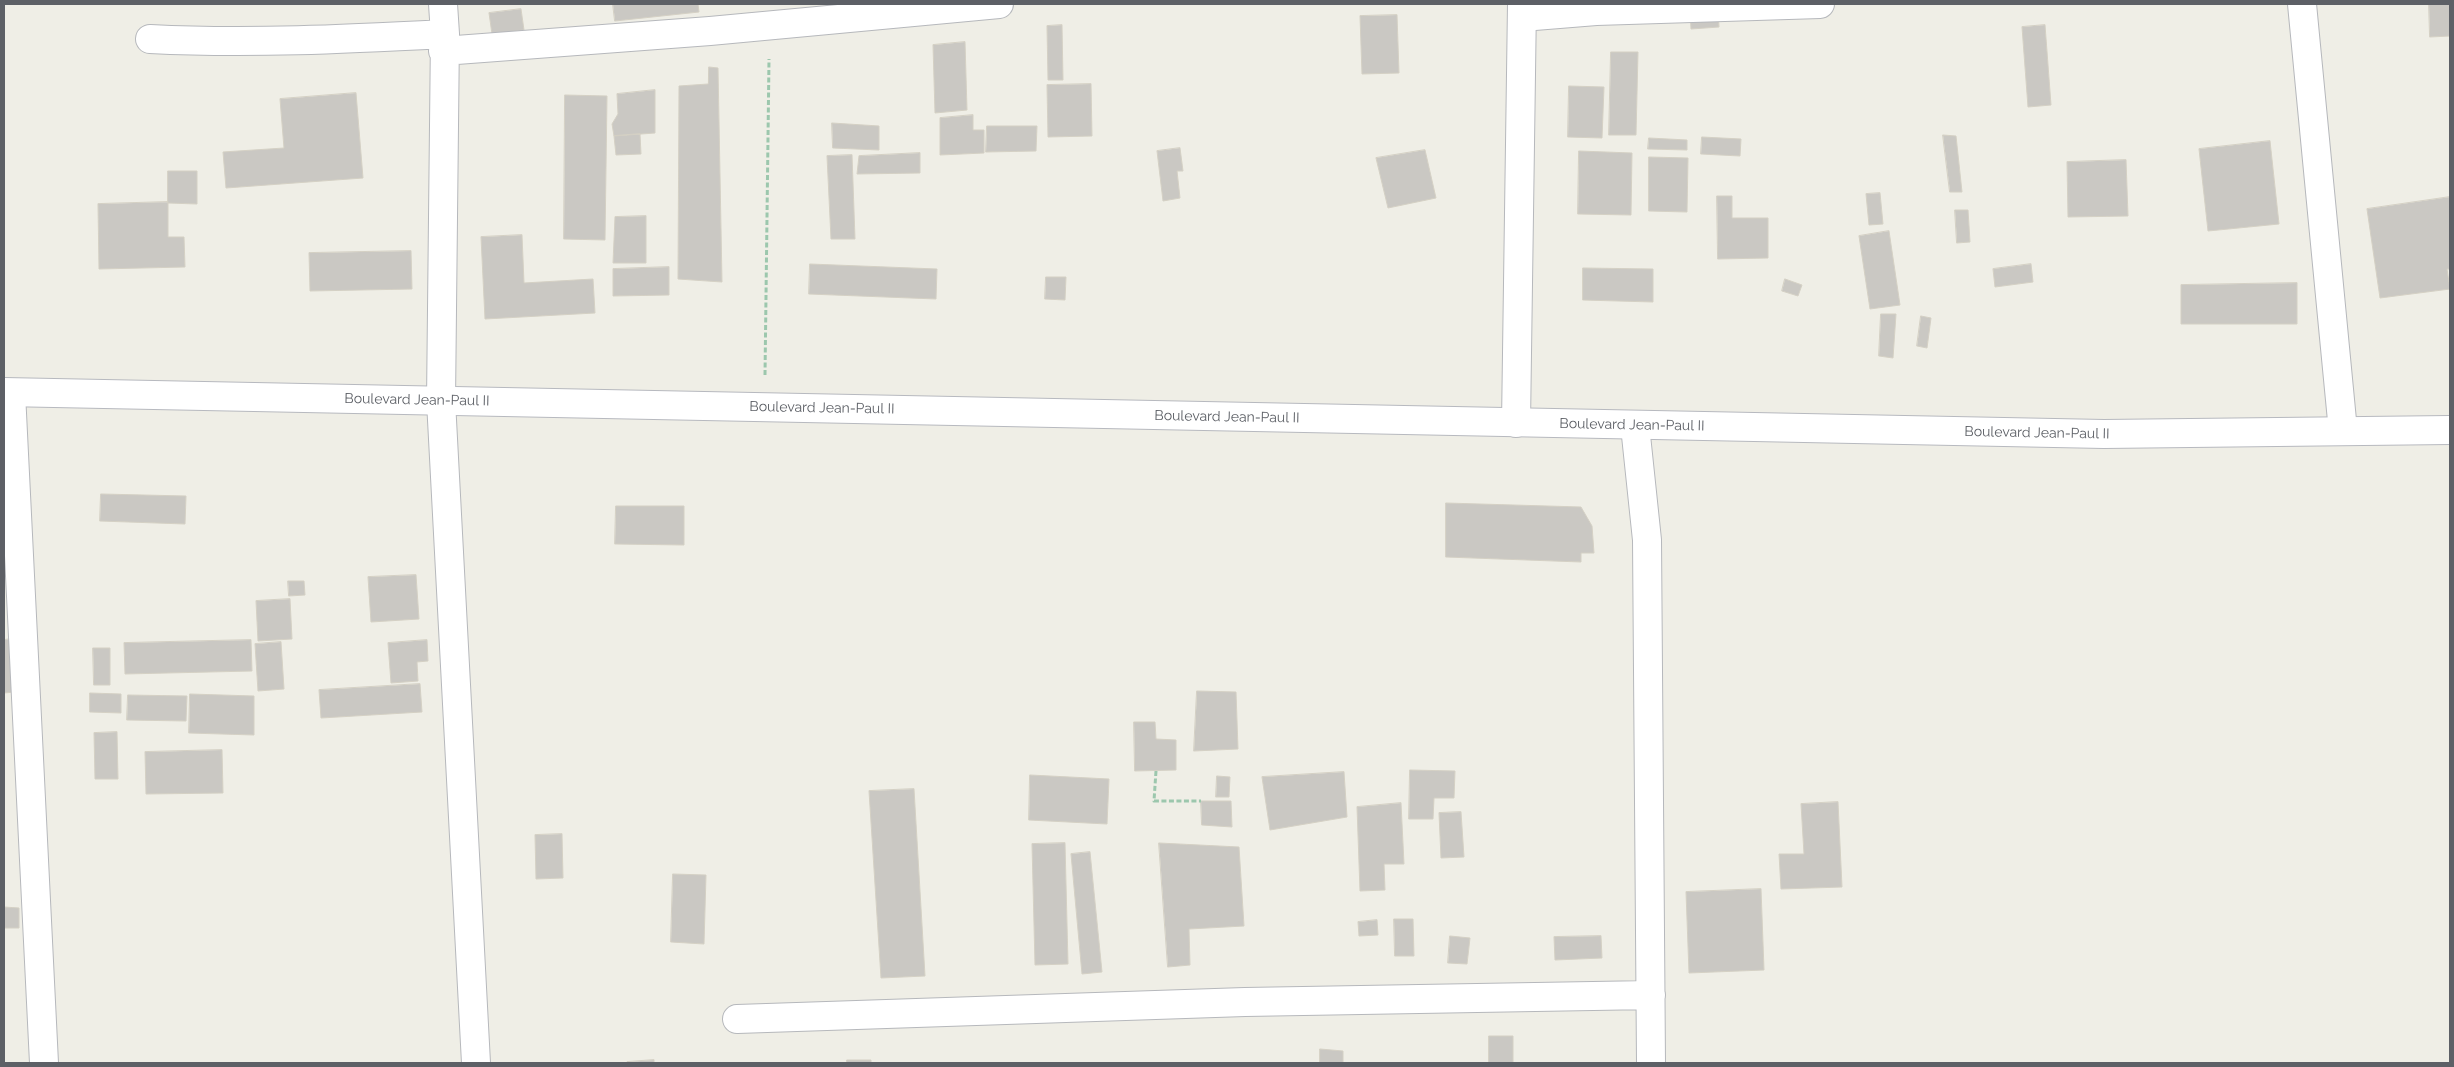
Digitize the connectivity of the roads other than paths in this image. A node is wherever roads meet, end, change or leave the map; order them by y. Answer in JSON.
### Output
{"nodes":[{"id":1,"x":443,"y":4,"type":"edge"},
{"id":2,"x":999,"y":4,"type":"edge"},
{"id":3,"x":1820,"y":4,"type":"edge"},
{"id":4,"x":2302,"y":4,"type":"edge"},
{"id":5,"x":1522,"y":10,"type":"edge"},
{"id":6,"x":150,"y":39,"type":"dead end"},
{"id":7,"x":444,"y":42,"type":"junction"},
{"id":8,"x":7,"y":392,"type":"edge"},
{"id":9,"x":441,"y":401,"type":"junction"},
{"id":10,"x":1516,"y":423,"type":"junction"},
{"id":11,"x":1635,"y":426,"type":"junction"},
{"id":12,"x":2450,"y":430,"type":"edge"},
{"id":13,"x":2343,"y":431,"type":"junction"},
{"id":14,"x":1650,"y":995,"type":"junction"},
{"id":15,"x":737,"y":1019,"type":"dead end"},
{"id":16,"x":44,"y":1063,"type":"edge"},
{"id":17,"x":476,"y":1063,"type":"edge"},
{"id":18,"x":1651,"y":1063,"type":"edge"}],
"edges":[{"from":1,"to":7,"type":"street"},
{"from":2,"to":7,"type":"street"},
{"from":3,"to":5,"type":"street"},
{"from":4,"to":13,"type":"street"},
{"from":5,"to":10,"type":"street"},
{"from":6,"to":7,"type":"street"},
{"from":7,"to":9,"type":"street"},
{"from":8,"to":9,"type":"street","name":"Boulevard Jean-Paul II"},
{"from":8,"to":16,"type":"street"},
{"from":9,"to":10,"type":"street","name":"Boulevard Jean-Paul II"},
{"from":9,"to":17,"type":"street"},
{"from":10,"to":11,"type":"street","name":"Boulevard Jean-Paul II"},
{"from":11,"to":13,"type":"street","name":"Boulevard Jean-Paul II"},
{"from":11,"to":14,"type":"street"},
{"from":12,"to":13,"type":"street","name":"Boulevard Jean-Paul II"},
{"from":14,"to":15,"type":"street"},
{"from":14,"to":18,"type":"street"}]}
